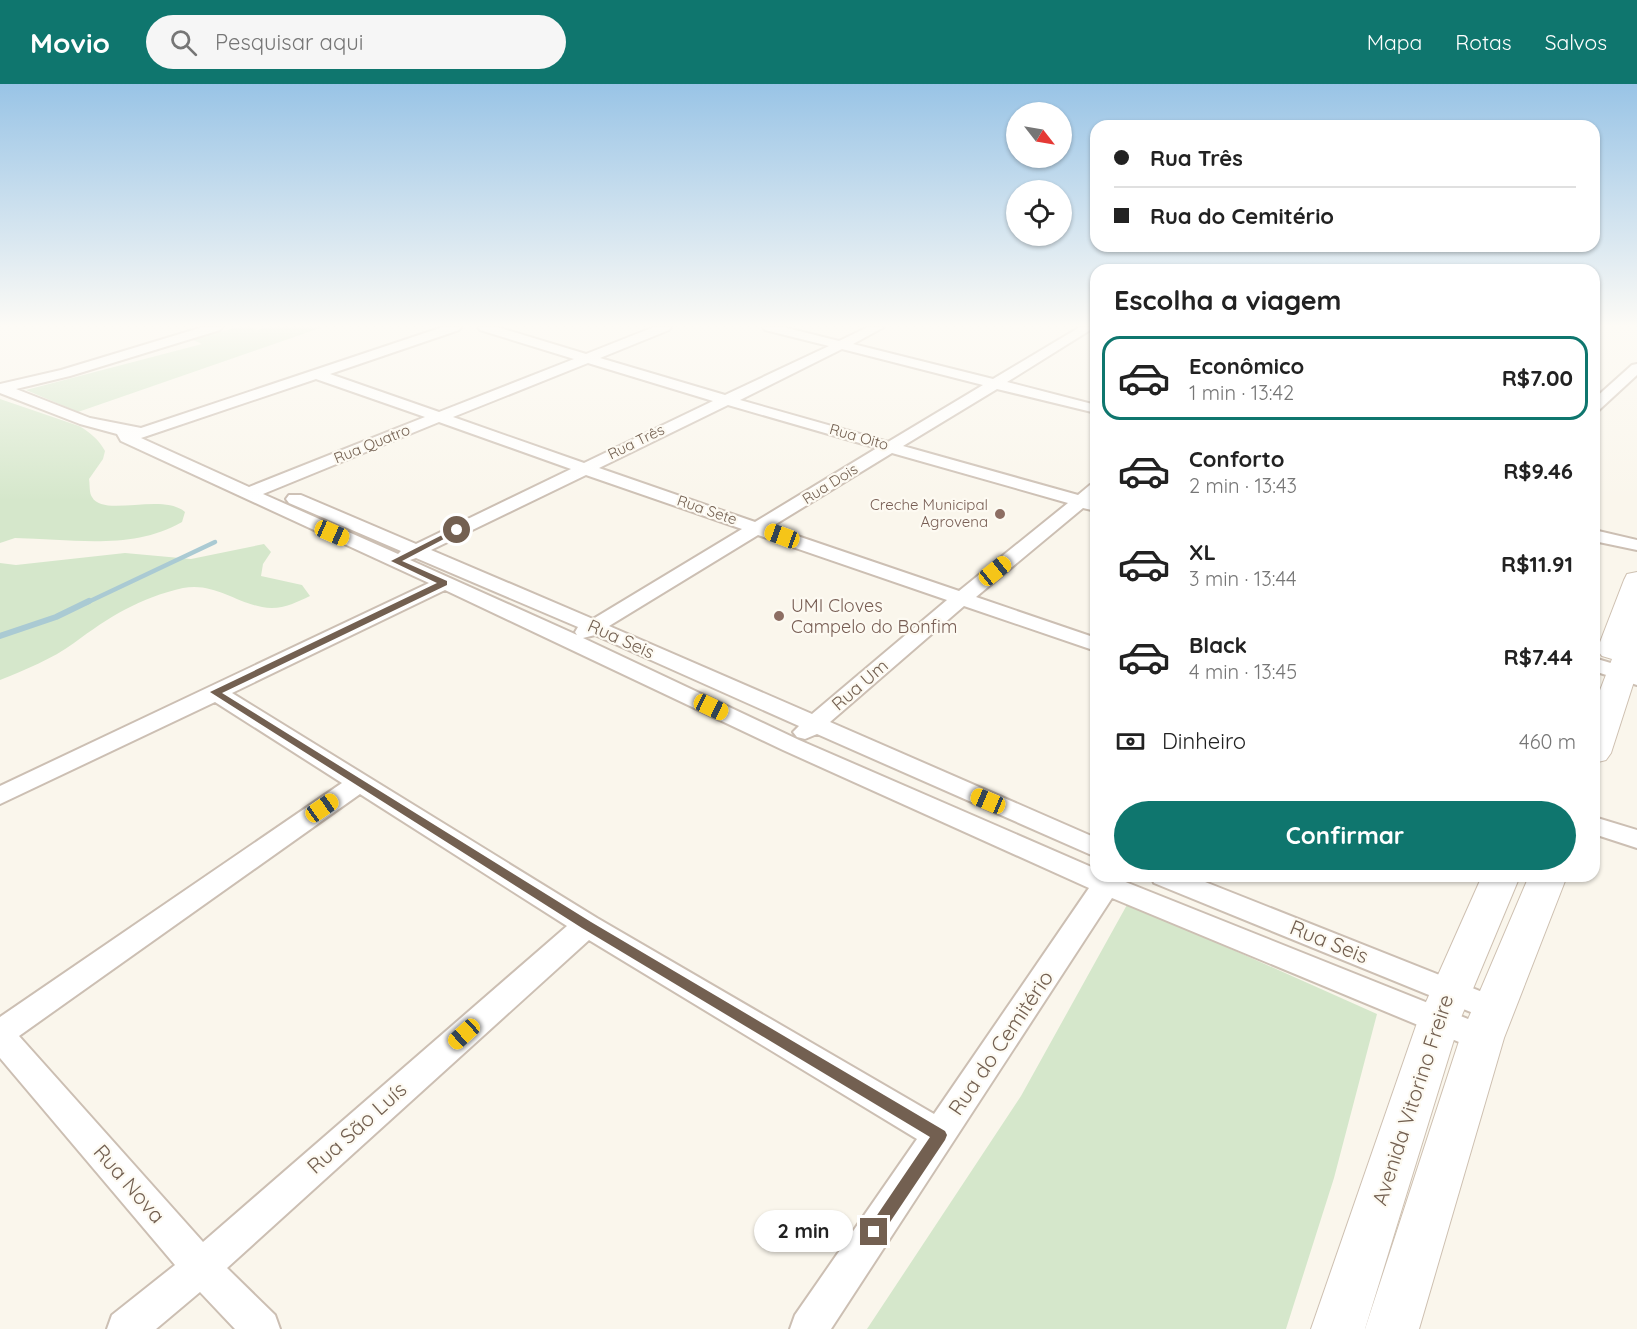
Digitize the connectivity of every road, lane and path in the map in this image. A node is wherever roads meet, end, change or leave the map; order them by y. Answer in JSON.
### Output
{"nodes":[{"id":1,"x":283,"y":385,"type":"edge"},
{"id":2,"x":350,"y":385,"type":"edge"},
{"id":3,"x":519,"y":385,"type":"edge"},
{"id":4,"x":676,"y":385,"type":"edge"},
{"id":5,"x":756,"y":385,"type":"edge"},
{"id":6,"x":994,"y":385,"type":"edge"},
{"id":7,"x":1006,"y":385,"type":"edge"},
{"id":8,"x":1618,"y":385,"type":"edge"},
{"id":9,"x":0,"y":388,"type":"edge"},
{"id":10,"x":725,"y":400,"type":"junction"},
{"id":11,"x":1600,"y":402,"type":"edge"},
{"id":12,"x":1090,"y":407,"type":"edge"},
{"id":13,"x":440,"y":416,"type":"junction"},
{"id":14,"x":132,"y":434,"type":"junction"},
{"id":15,"x":891,"y":445,"type":"junction"},
{"id":16,"x":582,"y":468,"type":"junction"},
{"id":17,"x":256,"y":491,"type":"junction"},
{"id":18,"x":1090,"y":499,"type":"edge"},
{"id":19,"x":1090,"y":500,"type":"edge"},
{"id":20,"x":760,"y":528,"type":"junction"},
{"id":21,"x":1600,"y":536,"type":"edge"},
{"id":22,"x":1637,"y":545,"type":"edge"},
{"id":23,"x":405,"y":556,"type":"junction"},
{"id":24,"x":1637,"y":580,"type":"edge"},
{"id":25,"x":444,"y":583,"type":"junction"},
{"id":26,"x":961,"y":599,"type":"junction"},
{"id":27,"x":595,"y":627,"type":"junction"},
{"id":28,"x":1637,"y":628,"type":"edge"},
{"id":29,"x":571,"y":640,"type":"junction"},
{"id":30,"x":1090,"y":643,"type":"edge"},
{"id":31,"x":1611,"y":674,"type":"edge"},
{"id":32,"x":215,"y":692,"type":"junction"},
{"id":33,"x":814,"y":725,"type":"junction"},
{"id":34,"x":1600,"y":725,"type":"edge"},
{"id":35,"x":792,"y":745,"type":"junction"},
{"id":36,"x":360,"y":782,"type":"junction"},
{"id":37,"x":0,"y":796,"type":"edge"},
{"id":38,"x":1600,"y":827,"type":"edge"},
{"id":39,"x":1637,"y":839,"type":"edge"},
{"id":40,"x":1090,"y":845,"type":"edge"},
{"id":41,"x":1090,"y":872,"type":"edge"},
{"id":42,"x":1109,"y":882,"type":"edge"},
{"id":43,"x":1115,"y":882,"type":"edge"},
{"id":44,"x":1177,"y":882,"type":"edge"},
{"id":45,"x":1498,"y":882,"type":"edge"},
{"id":46,"x":1546,"y":882,"type":"edge"},
{"id":47,"x":587,"y":925,"type":"junction"},
{"id":48,"x":1444,"y":1005,"type":"junction"},
{"id":49,"x":1488,"y":1023,"type":"junction"},
{"id":50,"x":0,"y":1035,"type":"edge"},
{"id":51,"x":940,"y":1135,"type":"junction"},
{"id":52,"x":201,"y":1267,"type":"junction"},
{"id":53,"x":126,"y":1329,"type":"edge"},
{"id":54,"x":261,"y":1329,"type":"edge"},
{"id":55,"x":809,"y":1329,"type":"edge"},
{"id":56,"x":1338,"y":1329,"type":"edge"},
{"id":57,"x":1392,"y":1329,"type":"edge"}],
"edges":[{"from":1,"to":14,"type":"street"},
{"from":2,"to":13,"type":"street","name":"Rua Sete"},
{"from":3,"to":13,"type":"street","name":"Rua Quatro"},
{"from":4,"to":10,"type":"street","name":"Rua Oito"},
{"from":5,"to":10,"type":"street","name":"Rua Três"},
{"from":6,"to":15,"type":"street","name":"Rua Dois"},
{"from":7,"to":12,"type":"street"},
{"from":8,"to":11,"type":"street"},
{"from":9,"to":14,"type":"street"},
{"from":10,"to":15,"type":"street","name":"Rua Oito"},
{"from":10,"to":16,"type":"street","name":"Rua Três"},
{"from":13,"to":16,"type":"street","name":"Rua Sete"},
{"from":13,"to":17,"type":"street","name":"Rua Quatro"},
{"from":14,"to":17,"type":"street"},
{"from":15,"to":18,"type":"street","name":"Rua Oito"},
{"from":15,"to":20,"type":"street","name":"Rua Dois"},
{"from":16,"to":20,"type":"street","name":"Rua Sete"},
{"from":16,"to":23,"type":"street","name":"Rua Três"},
{"from":17,"to":23,"type":"street"},
{"from":19,"to":26,"type":"street","name":"Rua Um"},
{"from":20,"to":26,"type":"street","name":"Rua Sete"},
{"from":20,"to":27,"type":"street","name":"Rua Dois"},
{"from":21,"to":22,"type":"street"},
{"from":23,"to":25,"type":"street"},
{"from":23,"to":27,"type":"street","name":"Rua Seis"},
{"from":24,"to":31,"type":"street"},
{"from":25,"to":29,"type":"street"},
{"from":25,"to":32,"type":"street"},
{"from":26,"to":30,"type":"street","name":"Rua Sete"},
{"from":26,"to":33,"type":"street","name":"Rua Um"},
{"from":27,"to":29,"type":"street","name":"Rua Dois"},
{"from":27,"to":33,"type":"street","name":"Rua Seis"},
{"from":28,"to":31,"type":"street"},
{"from":29,"to":35,"type":"street"},
{"from":31,"to":34,"type":"street"},
{"from":32,"to":36,"type":"street"},
{"from":32,"to":37,"type":"street"},
{"from":33,"to":35,"type":"street","name":"Rua Um"},
{"from":33,"to":40,"type":"street","name":"Rua Seis"},
{"from":35,"to":41,"type":"street"},
{"from":36,"to":47,"type":"street"},
{"from":36,"to":50,"type":"street"},
{"from":38,"to":39,"type":"street"},
{"from":42,"to":51,"type":"street","name":"Rua do Cemitério"},
{"from":43,"to":48,"type":"street"},
{"from":44,"to":48,"type":"street","name":"Rua Seis"},
{"from":45,"to":48,"type":"street","name":"Avenida Vitorino Freire"},
{"from":46,"to":49,"type":"street"},
{"from":47,"to":51,"type":"street"},
{"from":47,"to":52,"type":"street","name":"Rua São Luís"},
{"from":48,"to":49,"type":"street","name":"Rua Seis"},
{"from":48,"to":56,"type":"street","name":"Avenida Vitorino Freire"},
{"from":49,"to":57,"type":"street"},
{"from":50,"to":52,"type":"street","name":"Rua Nova"},
{"from":51,"to":55,"type":"street","name":"Rua do Cemitério"},
{"from":52,"to":53,"type":"street","name":"Rua São Luís"},
{"from":52,"to":54,"type":"street","name":"Rua Nova"}]}
